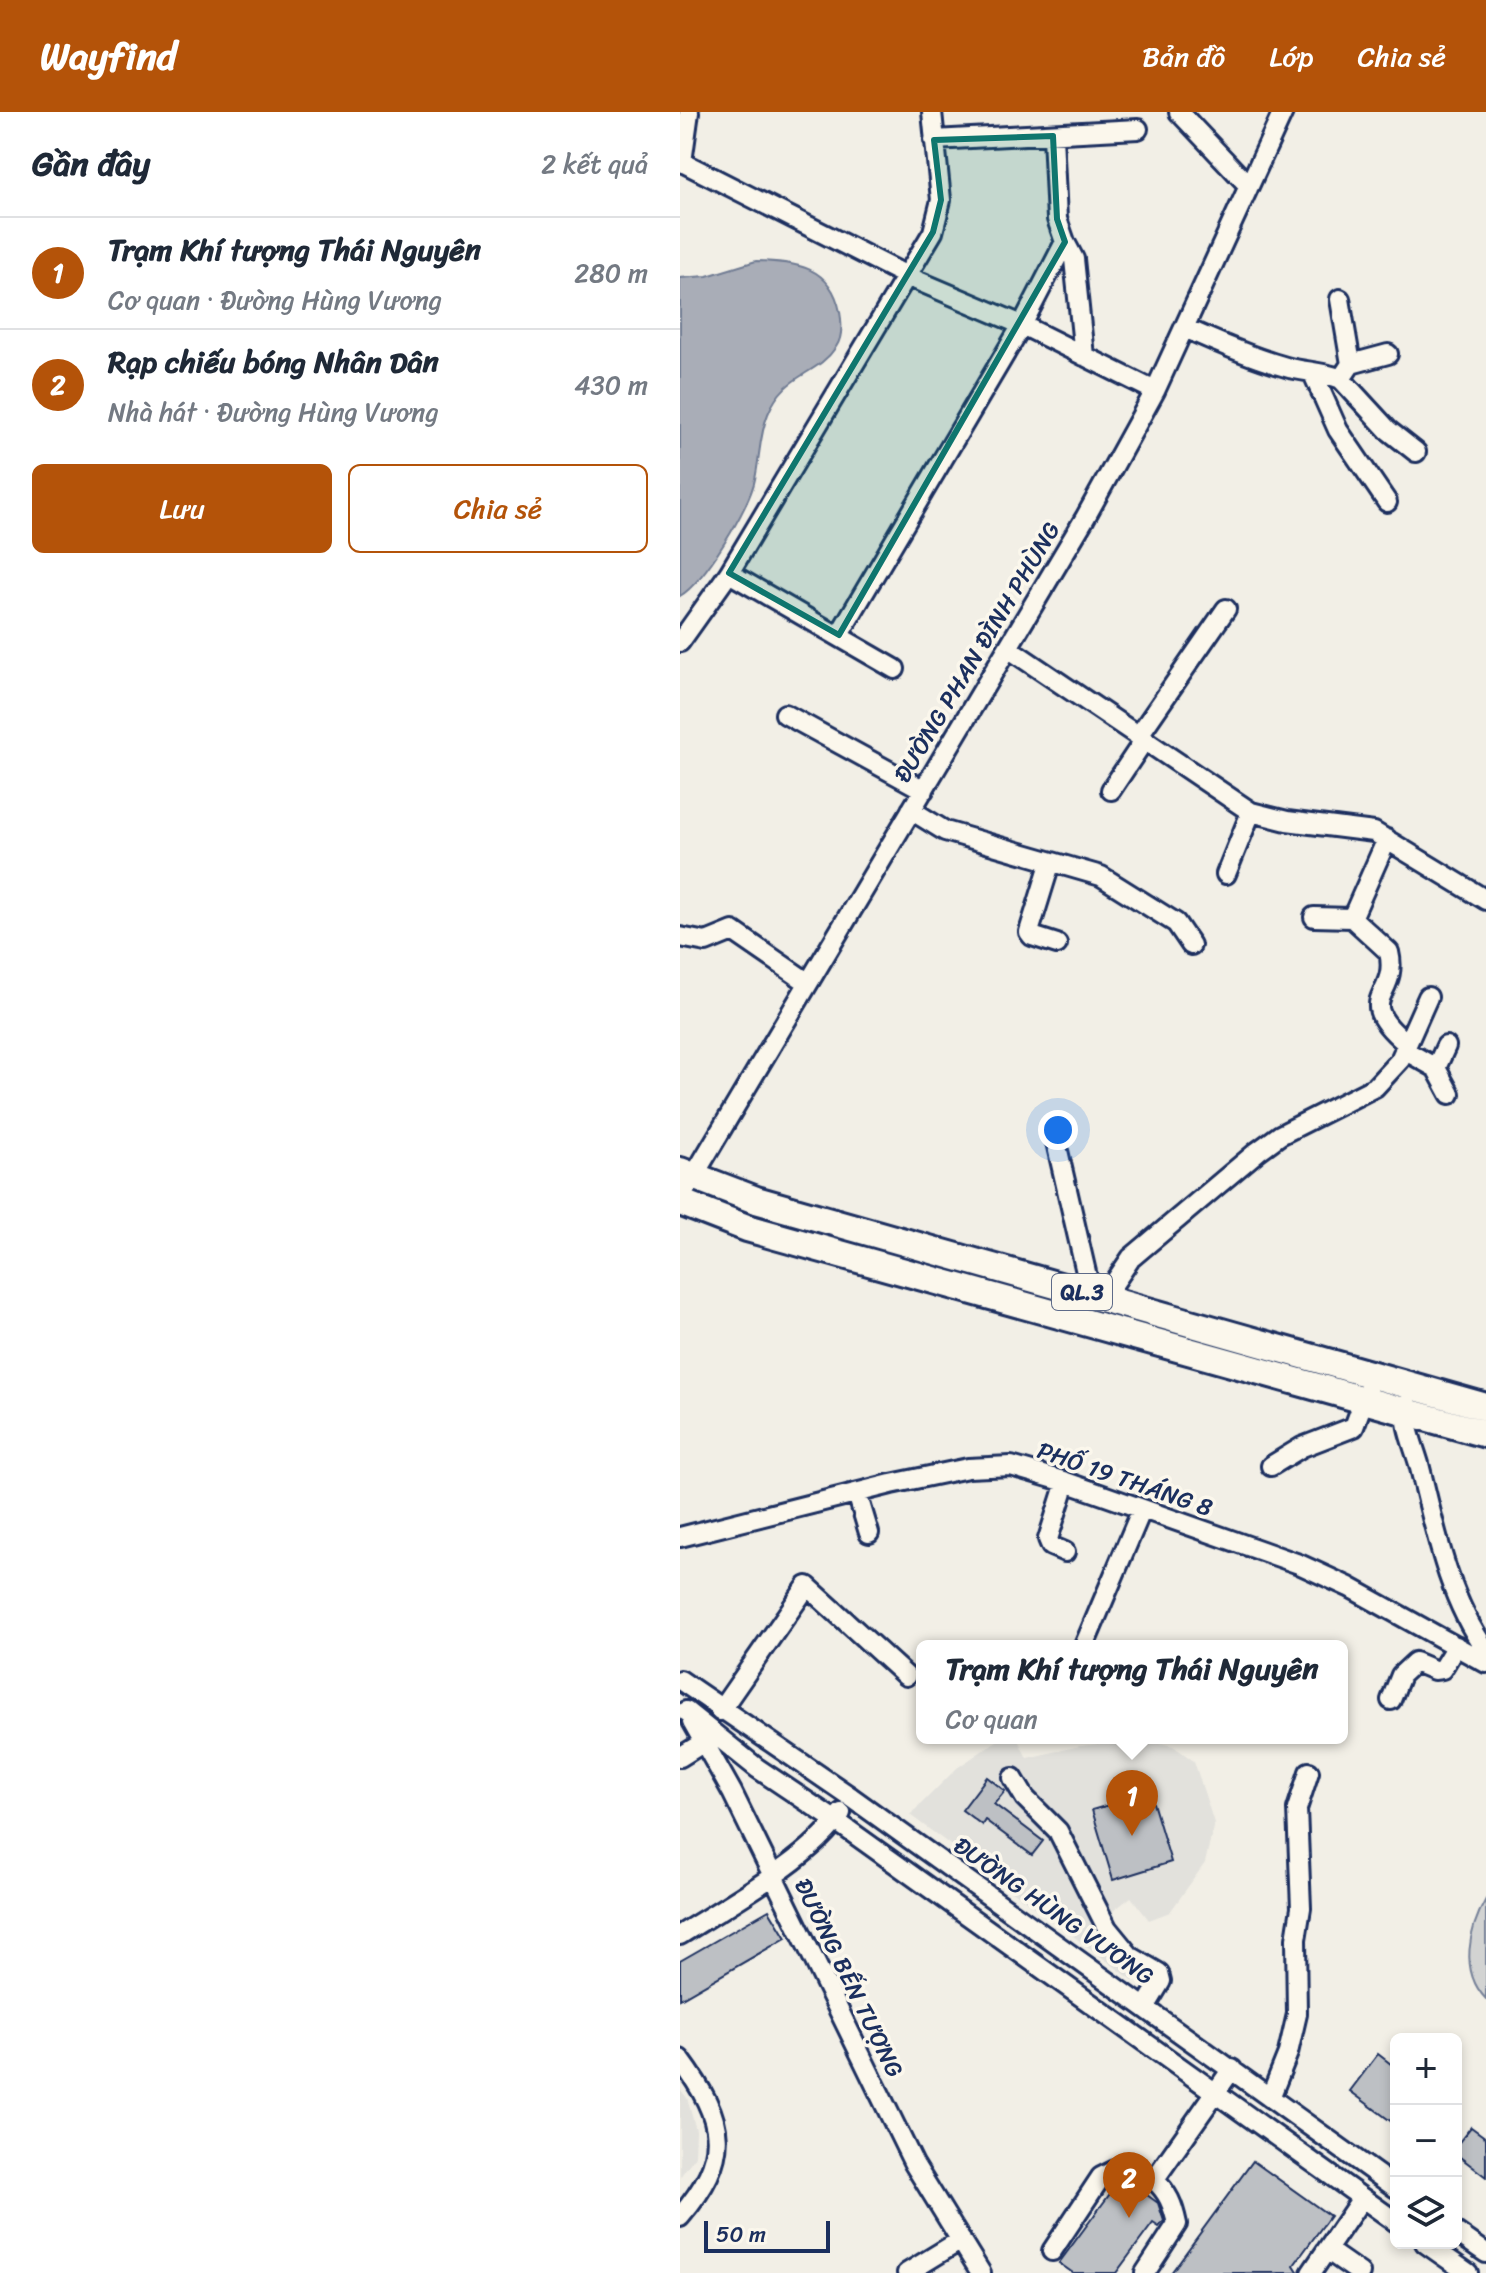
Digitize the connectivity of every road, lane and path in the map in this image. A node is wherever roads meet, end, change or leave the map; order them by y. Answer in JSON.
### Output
{"nodes":[{"id":1,"x":689,"y":112,"type":"edge"},
{"id":2,"x":932,"y":112,"type":"edge"},
{"id":3,"x":1179,"y":112,"type":"edge"},
{"id":4,"x":1283,"y":112,"type":"edge"},
{"id":5,"x":1138,"y":129,"type":"dead end"},
{"id":6,"x":1053,"y":136,"type":"junction"},
{"id":7,"x":934,"y":140,"type":"junction"},
{"id":8,"x":681,"y":161,"type":"edge"},
{"id":9,"x":1249,"y":186,"type":"junction"},
{"id":10,"x":1065,"y":242,"type":"junction"},
{"id":11,"x":909,"y":277,"type":"junction"},
{"id":12,"x":1340,"y":299,"type":"dead end"},
{"id":13,"x":1022,"y":325,"type":"junction"},
{"id":14,"x":1185,"y":328,"type":"junction"},
{"id":15,"x":1388,"y":354,"type":"dead end"},
{"id":16,"x":1084,"y":356,"type":"junction"},
{"id":17,"x":1346,"y":372,"type":"junction"},
{"id":18,"x":1314,"y":376,"type":"junction"},
{"id":19,"x":1155,"y":391,"type":"junction"},
{"id":20,"x":1416,"y":452,"type":"dead end"},
{"id":21,"x":1387,"y":502,"type":"dead end"},
{"id":22,"x":729,"y":573,"type":"junction"},
{"id":23,"x":1226,"y":609,"type":"dead end"},
{"id":24,"x":839,"y":635,"type":"junction"},
{"id":25,"x":680,"y":643,"type":"edge"},
{"id":26,"x":1008,"y":648,"type":"junction"},
{"id":27,"x":895,"y":669,"type":"dead end"},
{"id":28,"x":785,"y":714,"type":"dead end"},
{"id":29,"x":1142,"y":737,"type":"junction"},
{"id":30,"x":924,"y":790,"type":"junction"},
{"id":31,"x":1111,"y":790,"type":"dead end"},
{"id":32,"x":911,"y":810,"type":"junction"},
{"id":33,"x":1251,"y":812,"type":"junction"},
{"id":34,"x":1387,"y":839,"type":"junction"},
{"id":35,"x":1050,"y":864,"type":"junction"},
{"id":36,"x":1226,"y":874,"type":"dead end"},
{"id":37,"x":1486,"y":900,"type":"edge"},
{"id":38,"x":1314,"y":917,"type":"dead end"},
{"id":39,"x":1352,"y":918,"type":"junction"},
{"id":40,"x":680,"y":937,"type":"edge"},
{"id":41,"x":1057,"y":944,"type":"dead end"},
{"id":42,"x":1191,"y":945,"type":"dead end"},
{"id":43,"x":807,"y":982,"type":"junction"},
{"id":44,"x":1428,"y":997,"type":"dead end"},
{"id":45,"x":1446,"y":1046,"type":"dead end"},
{"id":46,"x":1405,"y":1047,"type":"junction"},
{"id":47,"x":1436,"y":1068,"type":"junction"},
{"id":48,"x":1450,"y":1094,"type":"dead end"},
{"id":49,"x":1056,"y":1142,"type":"dead end"},
{"id":50,"x":683,"y":1188,"type":"edge"},
{"id":51,"x":1098,"y":1296,"type":"junction"},
{"id":52,"x":1372,"y":1373,"type":"junction"},
{"id":53,"x":1408,"y":1398,"type":"junction"},
{"id":54,"x":1365,"y":1402,"type":"junction"},
{"id":55,"x":1486,"y":1407,"type":"edge"},
{"id":56,"x":1486,"y":1434,"type":"edge"},
{"id":57,"x":1271,"y":1466,"type":"dead end"},
{"id":58,"x":1066,"y":1482,"type":"junction"},
{"id":59,"x":857,"y":1493,"type":"junction"},
{"id":60,"x":1142,"y":1509,"type":"junction"},
{"id":61,"x":869,"y":1533,"type":"dead end"},
{"id":62,"x":680,"y":1537,"type":"edge"},
{"id":63,"x":1065,"y":1552,"type":"dead end"},
{"id":64,"x":1087,"y":1640,"type":"edge"},
{"id":65,"x":1456,"y":1646,"type":"junction"},
{"id":66,"x":1486,"y":1650,"type":"edge"},
{"id":67,"x":1486,"y":1663,"type":"edge"},
{"id":68,"x":906,"y":1676,"type":"dead end"},
{"id":69,"x":680,"y":1680,"type":"edge"},
{"id":70,"x":1391,"y":1700,"type":"dead end"},
{"id":71,"x":683,"y":1706,"type":"edge"},
{"id":72,"x":720,"y":1711,"type":"junction"},
{"id":73,"x":704,"y":1742,"type":"junction"},
{"id":74,"x":680,"y":1757,"type":"edge"},
{"id":75,"x":1309,"y":1772,"type":"dead end"},
{"id":76,"x":1013,"y":1778,"type":"dead end"},
{"id":77,"x":851,"y":1797,"type":"junction"},
{"id":78,"x":836,"y":1821,"type":"junction"},
{"id":79,"x":772,"y":1877,"type":"junction"},
{"id":80,"x":1044,"y":1934,"type":"junction"},
{"id":81,"x":680,"y":1935,"type":"edge"},
{"id":82,"x":1027,"y":1958,"type":"junction"},
{"id":83,"x":1146,"y":2006,"type":"junction"},
{"id":84,"x":680,"y":2059,"type":"edge"},
{"id":85,"x":1232,"y":2069,"type":"junction"},
{"id":86,"x":1215,"y":2094,"type":"junction"},
{"id":87,"x":1270,"y":2098,"type":"junction"},
{"id":88,"x":1154,"y":2180,"type":"junction"},
{"id":89,"x":1390,"y":2184,"type":"edge"},
{"id":90,"x":1362,"y":2198,"type":"junction"},
{"id":91,"x":680,"y":2217,"type":"edge"},
{"id":92,"x":1390,"y":2218,"type":"edge"},
{"id":93,"x":1462,"y":2236,"type":"edge"},
{"id":94,"x":961,"y":2240,"type":"junction"},
{"id":95,"x":1433,"y":2249,"type":"edge"},
{"id":96,"x":1327,"y":2250,"type":"junction"},
{"id":97,"x":1052,"y":2251,"type":"dead end"},
{"id":98,"x":1486,"y":2253,"type":"edge"},
{"id":99,"x":1463,"y":2272,"type":"edge"},
{"id":100,"x":907,"y":2273,"type":"edge"},
{"id":101,"x":981,"y":2273,"type":"edge"},
{"id":102,"x":1145,"y":2273,"type":"edge"},
{"id":103,"x":1311,"y":2273,"type":"edge"},
{"id":104,"x":1360,"y":2273,"type":"edge"}],
"edges":[{"from":1,"to":8,"type":"street"},
{"from":2,"to":7,"type":"street"},
{"from":3,"to":9,"type":"street"},
{"from":4,"to":9,"type":"street","name":"ĐƯỜNG PHAN ĐÌNH PHÙNG"},
{"from":5,"to":6,"type":"street"},
{"from":6,"to":7,"type":"street"},
{"from":6,"to":10,"type":"street"},
{"from":7,"to":11,"type":"street"},
{"from":8,"to":11,"type":"street"},
{"from":9,"to":14,"type":"street","name":"ĐƯỜNG PHAN ĐÌNH PHÙNG"},
{"from":10,"to":13,"type":"street"},
{"from":10,"to":16,"type":"street"},
{"from":11,"to":13,"type":"street"},
{"from":11,"to":22,"type":"street"},
{"from":12,"to":17,"type":"street"},
{"from":13,"to":16,"type":"street"},
{"from":13,"to":24,"type":"street"},
{"from":14,"to":18,"type":"street"},
{"from":14,"to":19,"type":"street","name":"ĐƯỜNG PHAN ĐÌNH PHÙNG"},
{"from":15,"to":17,"type":"street"},
{"from":16,"to":19,"type":"street"},
{"from":17,"to":18,"type":"street"},
{"from":17,"to":20,"type":"street"},
{"from":18,"to":21,"type":"street"},
{"from":19,"to":26,"type":"street","name":"ĐƯỜNG PHAN ĐÌNH PHÙNG"},
{"from":22,"to":24,"type":"street"},
{"from":22,"to":25,"type":"street"},
{"from":23,"to":29,"type":"street"},
{"from":24,"to":27,"type":"street"},
{"from":26,"to":29,"type":"street"},
{"from":26,"to":30,"type":"street","name":"ĐƯỜNG PHAN ĐÌNH PHÙNG"},
{"from":28,"to":30,"type":"street"},
{"from":29,"to":31,"type":"street"},
{"from":29,"to":33,"type":"street"},
{"from":30,"to":32,"type":"street","name":"ĐƯỜNG PHAN ĐÌNH PHÙNG"},
{"from":32,"to":35,"type":"street"},
{"from":32,"to":43,"type":"street","name":"ĐƯỜNG PHAN ĐÌNH PHÙNG"},
{"from":33,"to":34,"type":"street"},
{"from":33,"to":36,"type":"street"},
{"from":34,"to":37,"type":"street"},
{"from":34,"to":39,"type":"street"},
{"from":35,"to":41,"type":"street"},
{"from":35,"to":42,"type":"street"},
{"from":38,"to":39,"type":"street"},
{"from":39,"to":46,"type":"street"},
{"from":40,"to":43,"type":"street"},
{"from":43,"to":50,"type":"street","name":"ĐƯỜNG PHAN ĐÌNH PHÙNG"},
{"from":44,"to":46,"type":"street"},
{"from":45,"to":47,"type":"street"},
{"from":46,"to":47,"type":"street"},
{"from":46,"to":51,"type":"street"},
{"from":47,"to":48,"type":"street"},
{"from":49,"to":51,"type":"street"},
{"from":50,"to":51,"type":"highway","number":"QL.3"},
{"from":50,"to":54,"type":"highway","number":"QL.3"},
{"from":51,"to":52,"type":"highway","number":"QL.3"},
{"from":52,"to":53,"type":"highway","number":"QL.3"},
{"from":52,"to":54,"type":"street"},
{"from":53,"to":54,"type":"highway","number":"QL.3"},
{"from":53,"to":55,"type":"highway","number":"QL.3"},
{"from":53,"to":56,"type":"highway","number":"QL.3"},
{"from":53,"to":66,"type":"street"},
{"from":54,"to":57,"type":"street"},
{"from":58,"to":59,"type":"street","name":"PHỐ 19 THÁNG 8"},
{"from":58,"to":60,"type":"street","name":"PHỐ 19 THÁNG 8"},
{"from":58,"to":63,"type":"street"},
{"from":59,"to":61,"type":"street"},
{"from":59,"to":62,"type":"street","name":"PHỐ 19 THÁNG 8"},
{"from":60,"to":64,"type":"street"},
{"from":60,"to":65,"type":"street","name":"PHỐ 19 THÁNG 8"},
{"from":65,"to":67,"type":"street","name":"PHỐ 19 THÁNG 8"},
{"from":65,"to":70,"type":"street"},
{"from":68,"to":72,"type":"street"},
{"from":69,"to":72,"type":"street","name":"ĐƯỜNG HÙNG VƯƠNG"},
{"from":71,"to":73,"type":"street","name":"ĐƯỜNG BẾN TƯỢNG"},
{"from":71,"to":78,"type":"street"},
{"from":72,"to":77,"type":"street","name":"ĐƯỜNG HÙNG VƯƠNG"},
{"from":73,"to":74,"type":"street"},
{"from":73,"to":79,"type":"street","name":"ĐƯỜNG BẾN TƯỢNG"},
{"from":75,"to":87,"type":"street"},
{"from":76,"to":83,"type":"street"},
{"from":77,"to":78,"type":"street"},
{"from":77,"to":80,"type":"street","name":"ĐƯỜNG HÙNG VƯƠNG"},
{"from":78,"to":79,"type":"street"},
{"from":78,"to":82,"type":"street"},
{"from":79,"to":81,"type":"street"},
{"from":79,"to":94,"type":"street","name":"ĐƯỜNG BẾN TƯỢNG"},
{"from":80,"to":82,"type":"street"},
{"from":80,"to":83,"type":"street","name":"ĐƯỜNG HÙNG VƯƠNG"},
{"from":82,"to":86,"type":"street"},
{"from":83,"to":85,"type":"street","name":"ĐƯỜNG HÙNG VƯƠNG"},
{"from":84,"to":91,"type":"street"},
{"from":85,"to":86,"type":"street"},
{"from":85,"to":87,"type":"street","name":"ĐƯỜNG HÙNG VƯƠNG"},
{"from":86,"to":88,"type":"street"},
{"from":86,"to":90,"type":"street"},
{"from":87,"to":89,"type":"street","name":"ĐƯỜNG HÙNG VƯƠNG"},
{"from":88,"to":97,"type":"street"},
{"from":88,"to":102,"type":"street"},
{"from":90,"to":92,"type":"street"},
{"from":90,"to":96,"type":"street"},
{"from":93,"to":98,"type":"street"},
{"from":94,"to":100,"type":"street"},
{"from":94,"to":101,"type":"street","name":"ĐƯỜNG BẾN TƯỢNG"},
{"from":95,"to":99,"type":"street"},
{"from":96,"to":103,"type":"street"},
{"from":96,"to":104,"type":"street"}]}
